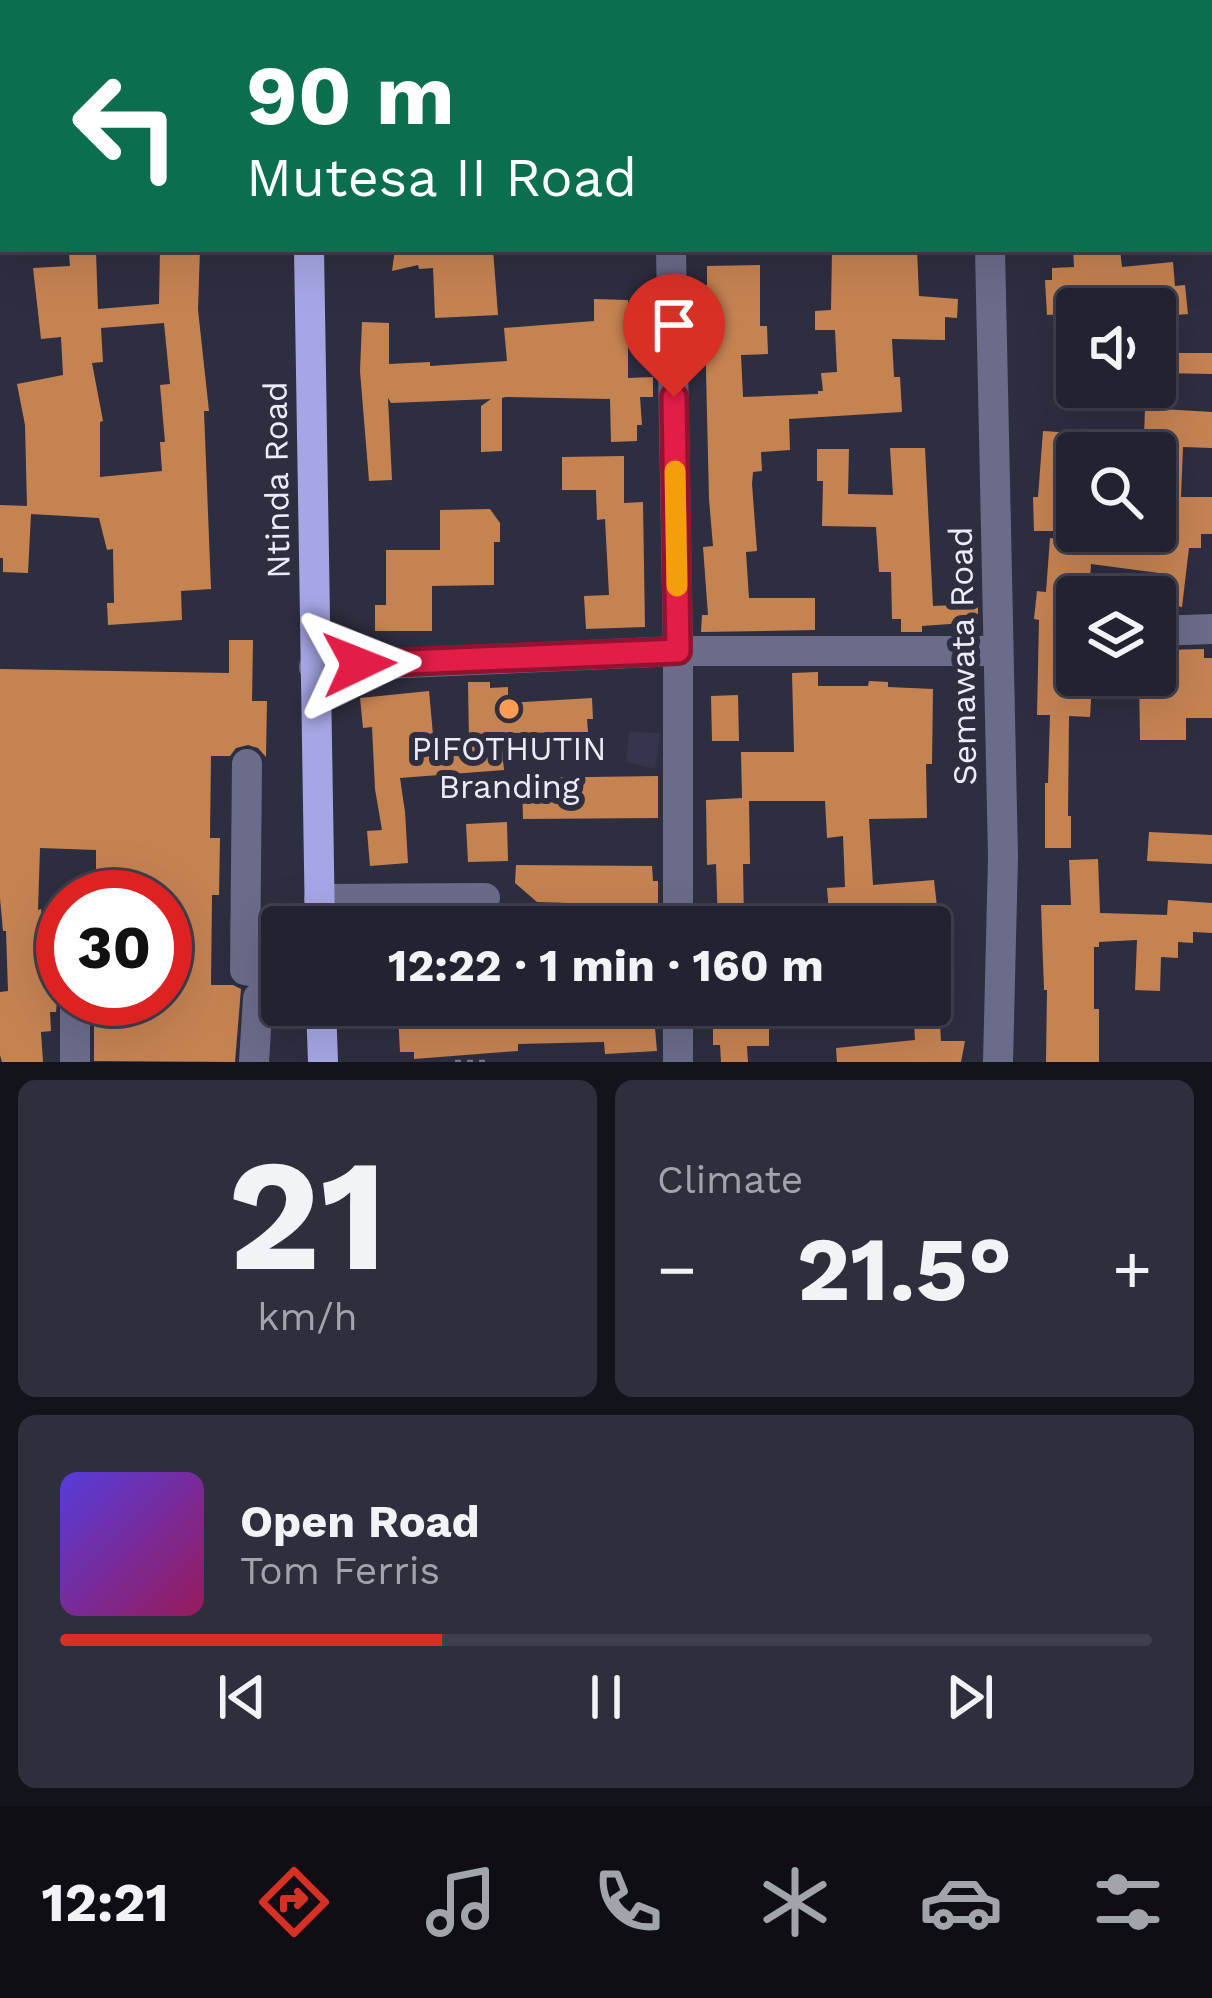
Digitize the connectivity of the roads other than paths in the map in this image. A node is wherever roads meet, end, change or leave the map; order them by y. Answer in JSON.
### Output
{"nodes":[{"id":1,"x":309,"y":252,"type":"edge"},
{"id":2,"x":671,"y":252,"type":"edge"},
{"id":3,"x":990,"y":252,"type":"edge"},
{"id":4,"x":1212,"y":629,"type":"edge"},
{"id":5,"x":1176,"y":630,"type":"edge"},
{"id":6,"x":678,"y":651,"type":"junction"},
{"id":7,"x":998,"y":651,"type":"junction"},
{"id":8,"x":314,"y":667,"type":"junction"},
{"id":9,"x":247,"y":764,"type":"dead end"},
{"id":10,"x":485,"y":898,"type":"dead end"},
{"id":11,"x":320,"y":906,"type":"edge"},
{"id":12,"x":397,"y":906,"type":"edge"},
{"id":13,"x":678,"y":906,"type":"edge"},
{"id":14,"x":261,"y":973,"type":"edge"},
{"id":15,"x":261,"y":998,"type":"edge"},
{"id":16,"x":75,"y":1026,"type":"edge"},
{"id":17,"x":322,"y":1026,"type":"edge"},
{"id":18,"x":678,"y":1026,"type":"edge"},
{"id":19,"x":75,"y":1062,"type":"edge"},
{"id":20,"x":254,"y":1062,"type":"edge"},
{"id":21,"x":323,"y":1062,"type":"edge"},
{"id":22,"x":678,"y":1062,"type":"edge"},
{"id":23,"x":998,"y":1062,"type":"edge"}],
"edges":[{"from":1,"to":8,"type":"main road","name":"Ntinda Road"},
{"from":2,"to":6,"type":"street"},
{"from":3,"to":7,"type":"street","name":"Semawata Road"},
{"from":4,"to":5,"type":"street"},
{"from":6,"to":7,"type":"street"},
{"from":6,"to":8,"type":"street"},
{"from":6,"to":13,"type":"street"},
{"from":7,"to":23,"type":"street","name":"Semawata Road"},
{"from":8,"to":11,"type":"main road","name":"Ntinda Road"},
{"from":9,"to":14,"type":"street"},
{"from":10,"to":12,"type":"street"},
{"from":15,"to":20,"type":"street"},
{"from":16,"to":19,"type":"street"},
{"from":17,"to":21,"type":"main road"},
{"from":18,"to":22,"type":"street"}]}
